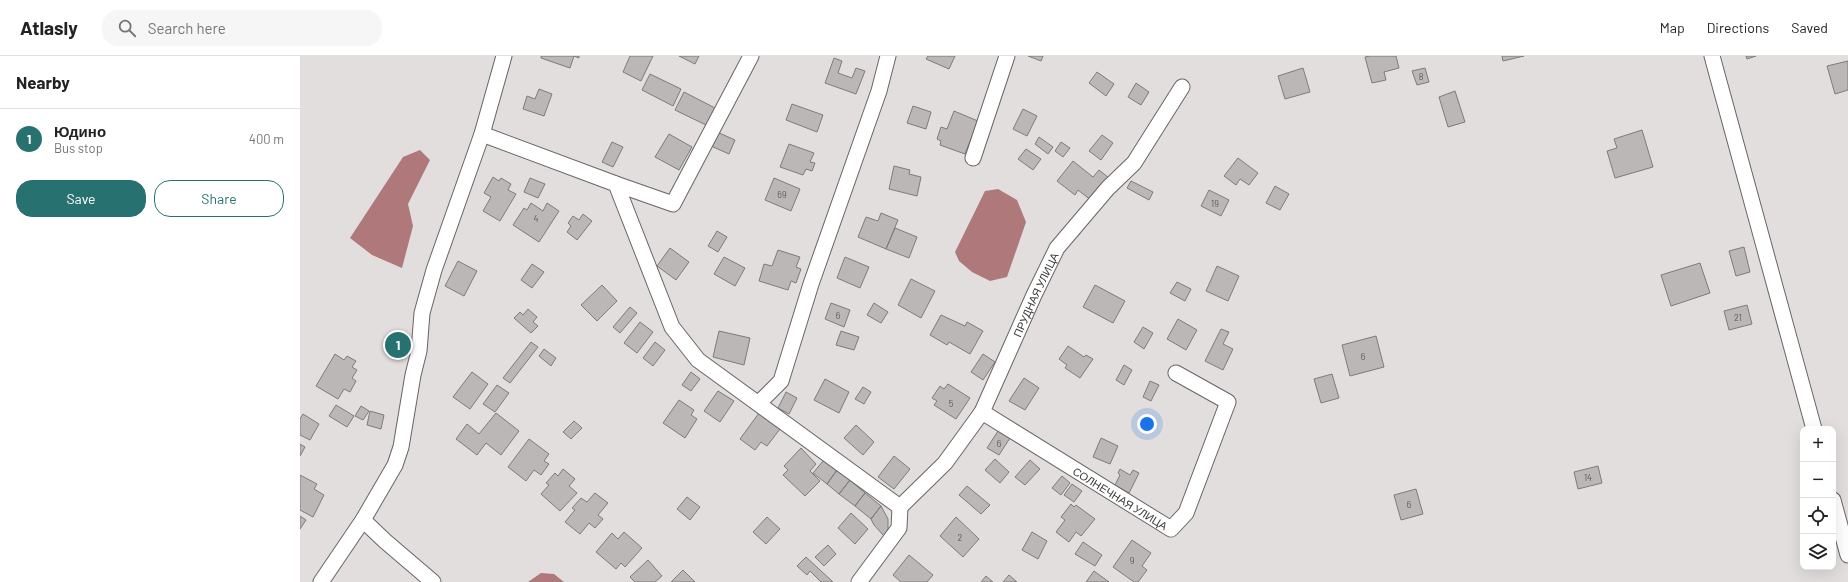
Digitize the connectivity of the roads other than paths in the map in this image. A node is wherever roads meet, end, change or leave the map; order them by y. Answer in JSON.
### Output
{"nodes":[{"id":1,"x":504,"y":56,"type":"edge"},
{"id":2,"x":751,"y":56,"type":"edge"},
{"id":3,"x":888,"y":56,"type":"edge"},
{"id":4,"x":1007,"y":56,"type":"edge"},
{"id":5,"x":1712,"y":56,"type":"edge"},
{"id":6,"x":1182,"y":87,"type":"dead end"},
{"id":7,"x":482,"y":134,"type":"junction"},
{"id":8,"x":973,"y":158,"type":"dead end"},
{"id":9,"x":616,"y":184,"type":"junction"},
{"id":10,"x":1176,"y":373,"type":"dead end"},
{"id":11,"x":759,"y":403,"type":"junction"},
{"id":12,"x":982,"y":412,"type":"junction"},
{"id":13,"x":1813,"y":426,"type":"edge"},
{"id":14,"x":900,"y":507,"type":"junction"},
{"id":15,"x":1836,"y":511,"type":"edge"},
{"id":16,"x":363,"y":520,"type":"junction"},
{"id":17,"x":1848,"y":555,"type":"edge"},
{"id":18,"x":321,"y":582,"type":"edge"},
{"id":19,"x":433,"y":582,"type":"edge"},
{"id":20,"x":859,"y":582,"type":"edge"}],
"edges":[{"from":1,"to":7,"type":"street"},
{"from":2,"to":9,"type":"street"},
{"from":3,"to":11,"type":"street"},
{"from":4,"to":8,"type":"street"},
{"from":5,"to":13,"type":"street"},
{"from":6,"to":12,"type":"street","name":"ПРУДНАЯ УЛИЦА"},
{"from":7,"to":9,"type":"street"},
{"from":7,"to":16,"type":"street"},
{"from":9,"to":11,"type":"street"},
{"from":10,"to":12,"type":"street","name":"СОЛНЕЧНАЯ УЛИЦА"},
{"from":11,"to":14,"type":"street"},
{"from":12,"to":14,"type":"street","name":"ПРУДНАЯ УЛИЦА"},
{"from":14,"to":20,"type":"street"},
{"from":15,"to":17,"type":"street"},
{"from":16,"to":18,"type":"street"},
{"from":16,"to":19,"type":"street"}]}
